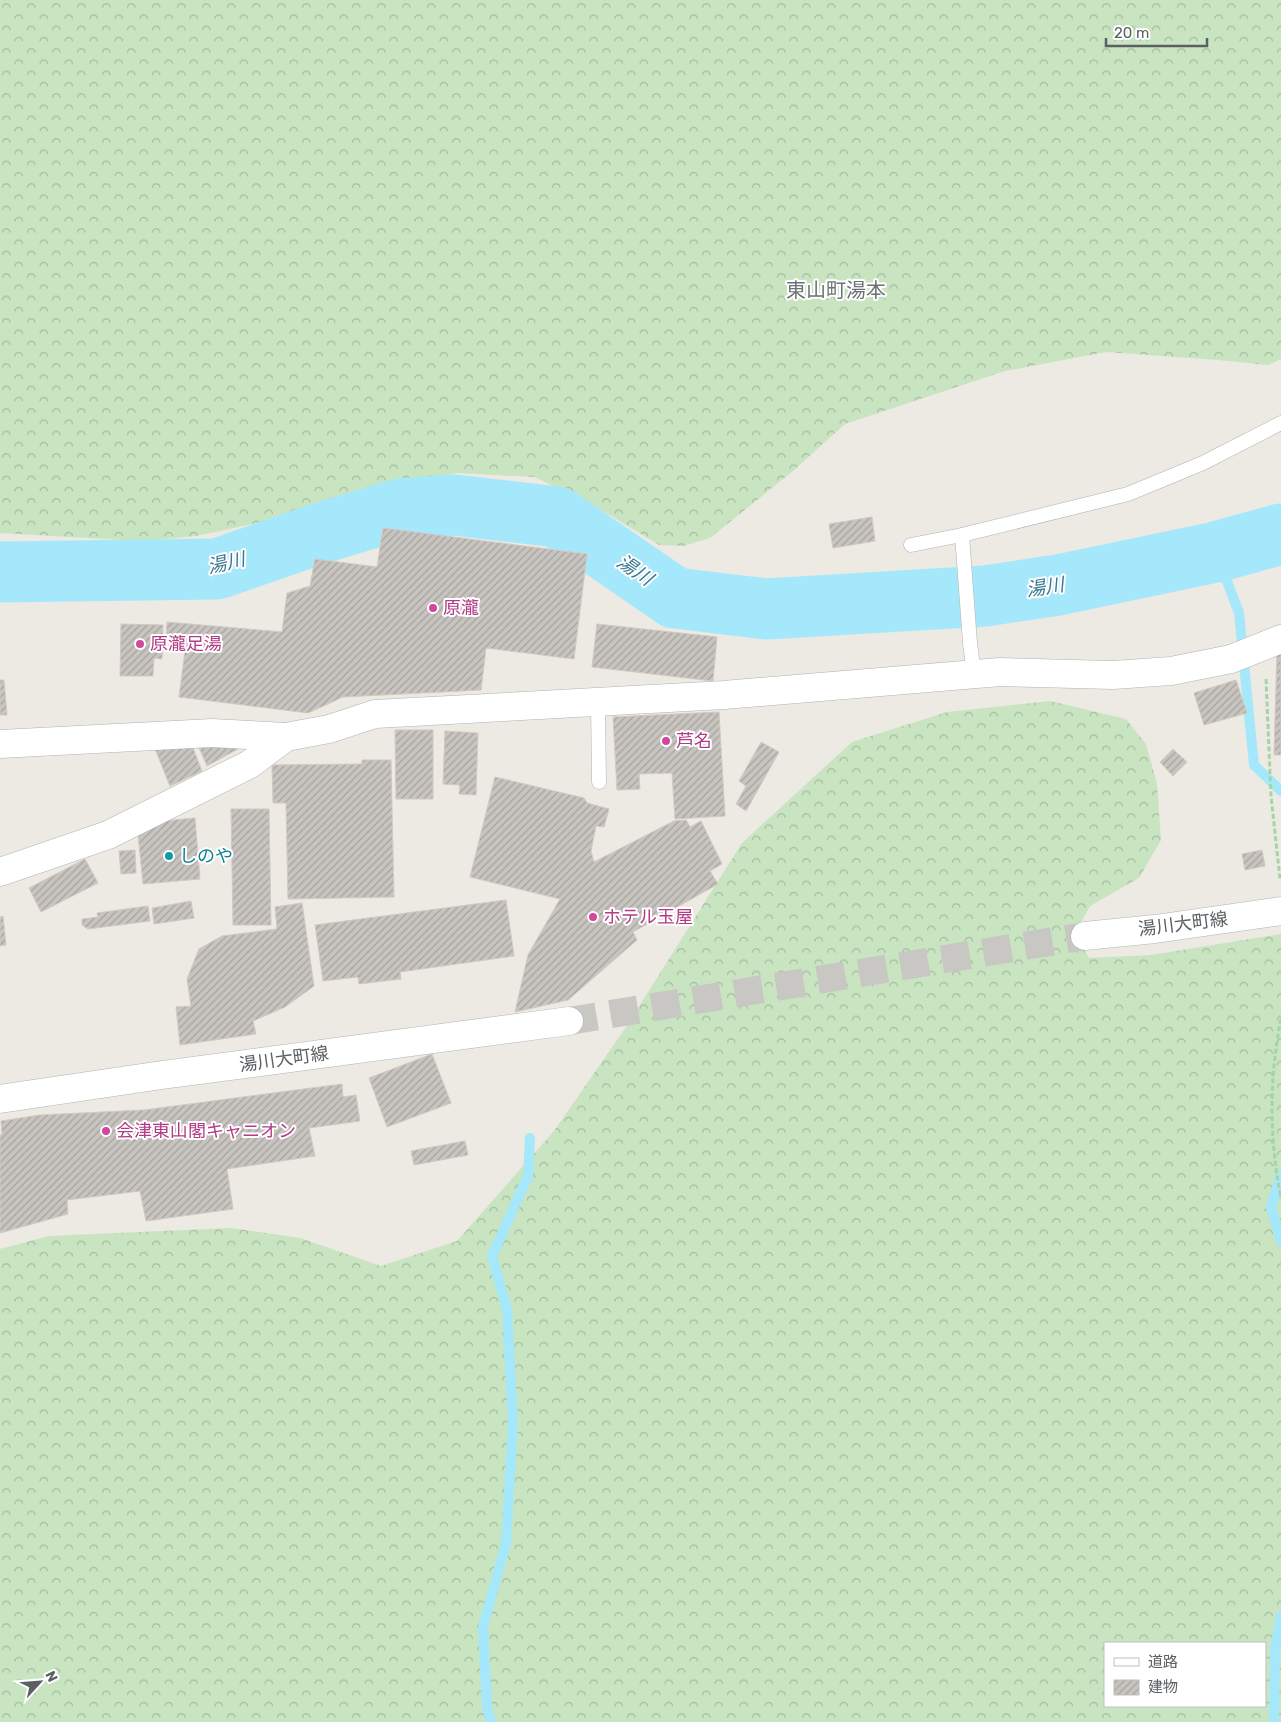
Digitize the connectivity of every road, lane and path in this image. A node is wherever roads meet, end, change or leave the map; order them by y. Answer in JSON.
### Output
{"nodes":[{"id":1,"x":1281,"y":423,"type":"edge"},
{"id":2,"x":962,"y":535,"type":"junction"},
{"id":3,"x":911,"y":545,"type":"dead end"},
{"id":4,"x":1273,"y":642,"type":"edge"},
{"id":5,"x":974,"y":674,"type":"junction"},
{"id":6,"x":598,"y":702,"type":"junction"},
{"id":7,"x":286,"y":737,"type":"junction"},
{"id":8,"x":0,"y":744,"type":"edge"},
{"id":9,"x":599,"y":782,"type":"dead end"},
{"id":10,"x":0,"y":872,"type":"edge"},
{"id":11,"x":1281,"y":887,"type":"edge"},
{"id":12,"x":1281,"y":912,"type":"edge"},
{"id":13,"x":1085,"y":936,"type":"tunnel mouth"},
{"id":14,"x":1281,"y":1019,"type":"edge"},
{"id":15,"x":569,"y":1021,"type":"tunnel mouth"},
{"id":16,"x":0,"y":1099,"type":"edge"},
{"id":17,"x":1281,"y":1198,"type":"edge"}],
"edges":[{"from":1,"to":2,"type":"lane"},
{"from":2,"to":3,"type":"lane"},
{"from":2,"to":5,"type":"lane"},
{"from":4,"to":5,"type":"street"},
{"from":4,"to":11,"type":"path"},
{"from":5,"to":6,"type":"street"},
{"from":6,"to":7,"type":"street"},
{"from":6,"to":9,"type":"lane"},
{"from":7,"to":8,"type":"street"},
{"from":7,"to":10,"type":"street"},
{"from":12,"to":13,"type":"street","name":"湯川大町線"},
{"from":14,"to":17,"type":"path"},
{"from":15,"to":16,"type":"street","name":"湯川大町線"}]}
